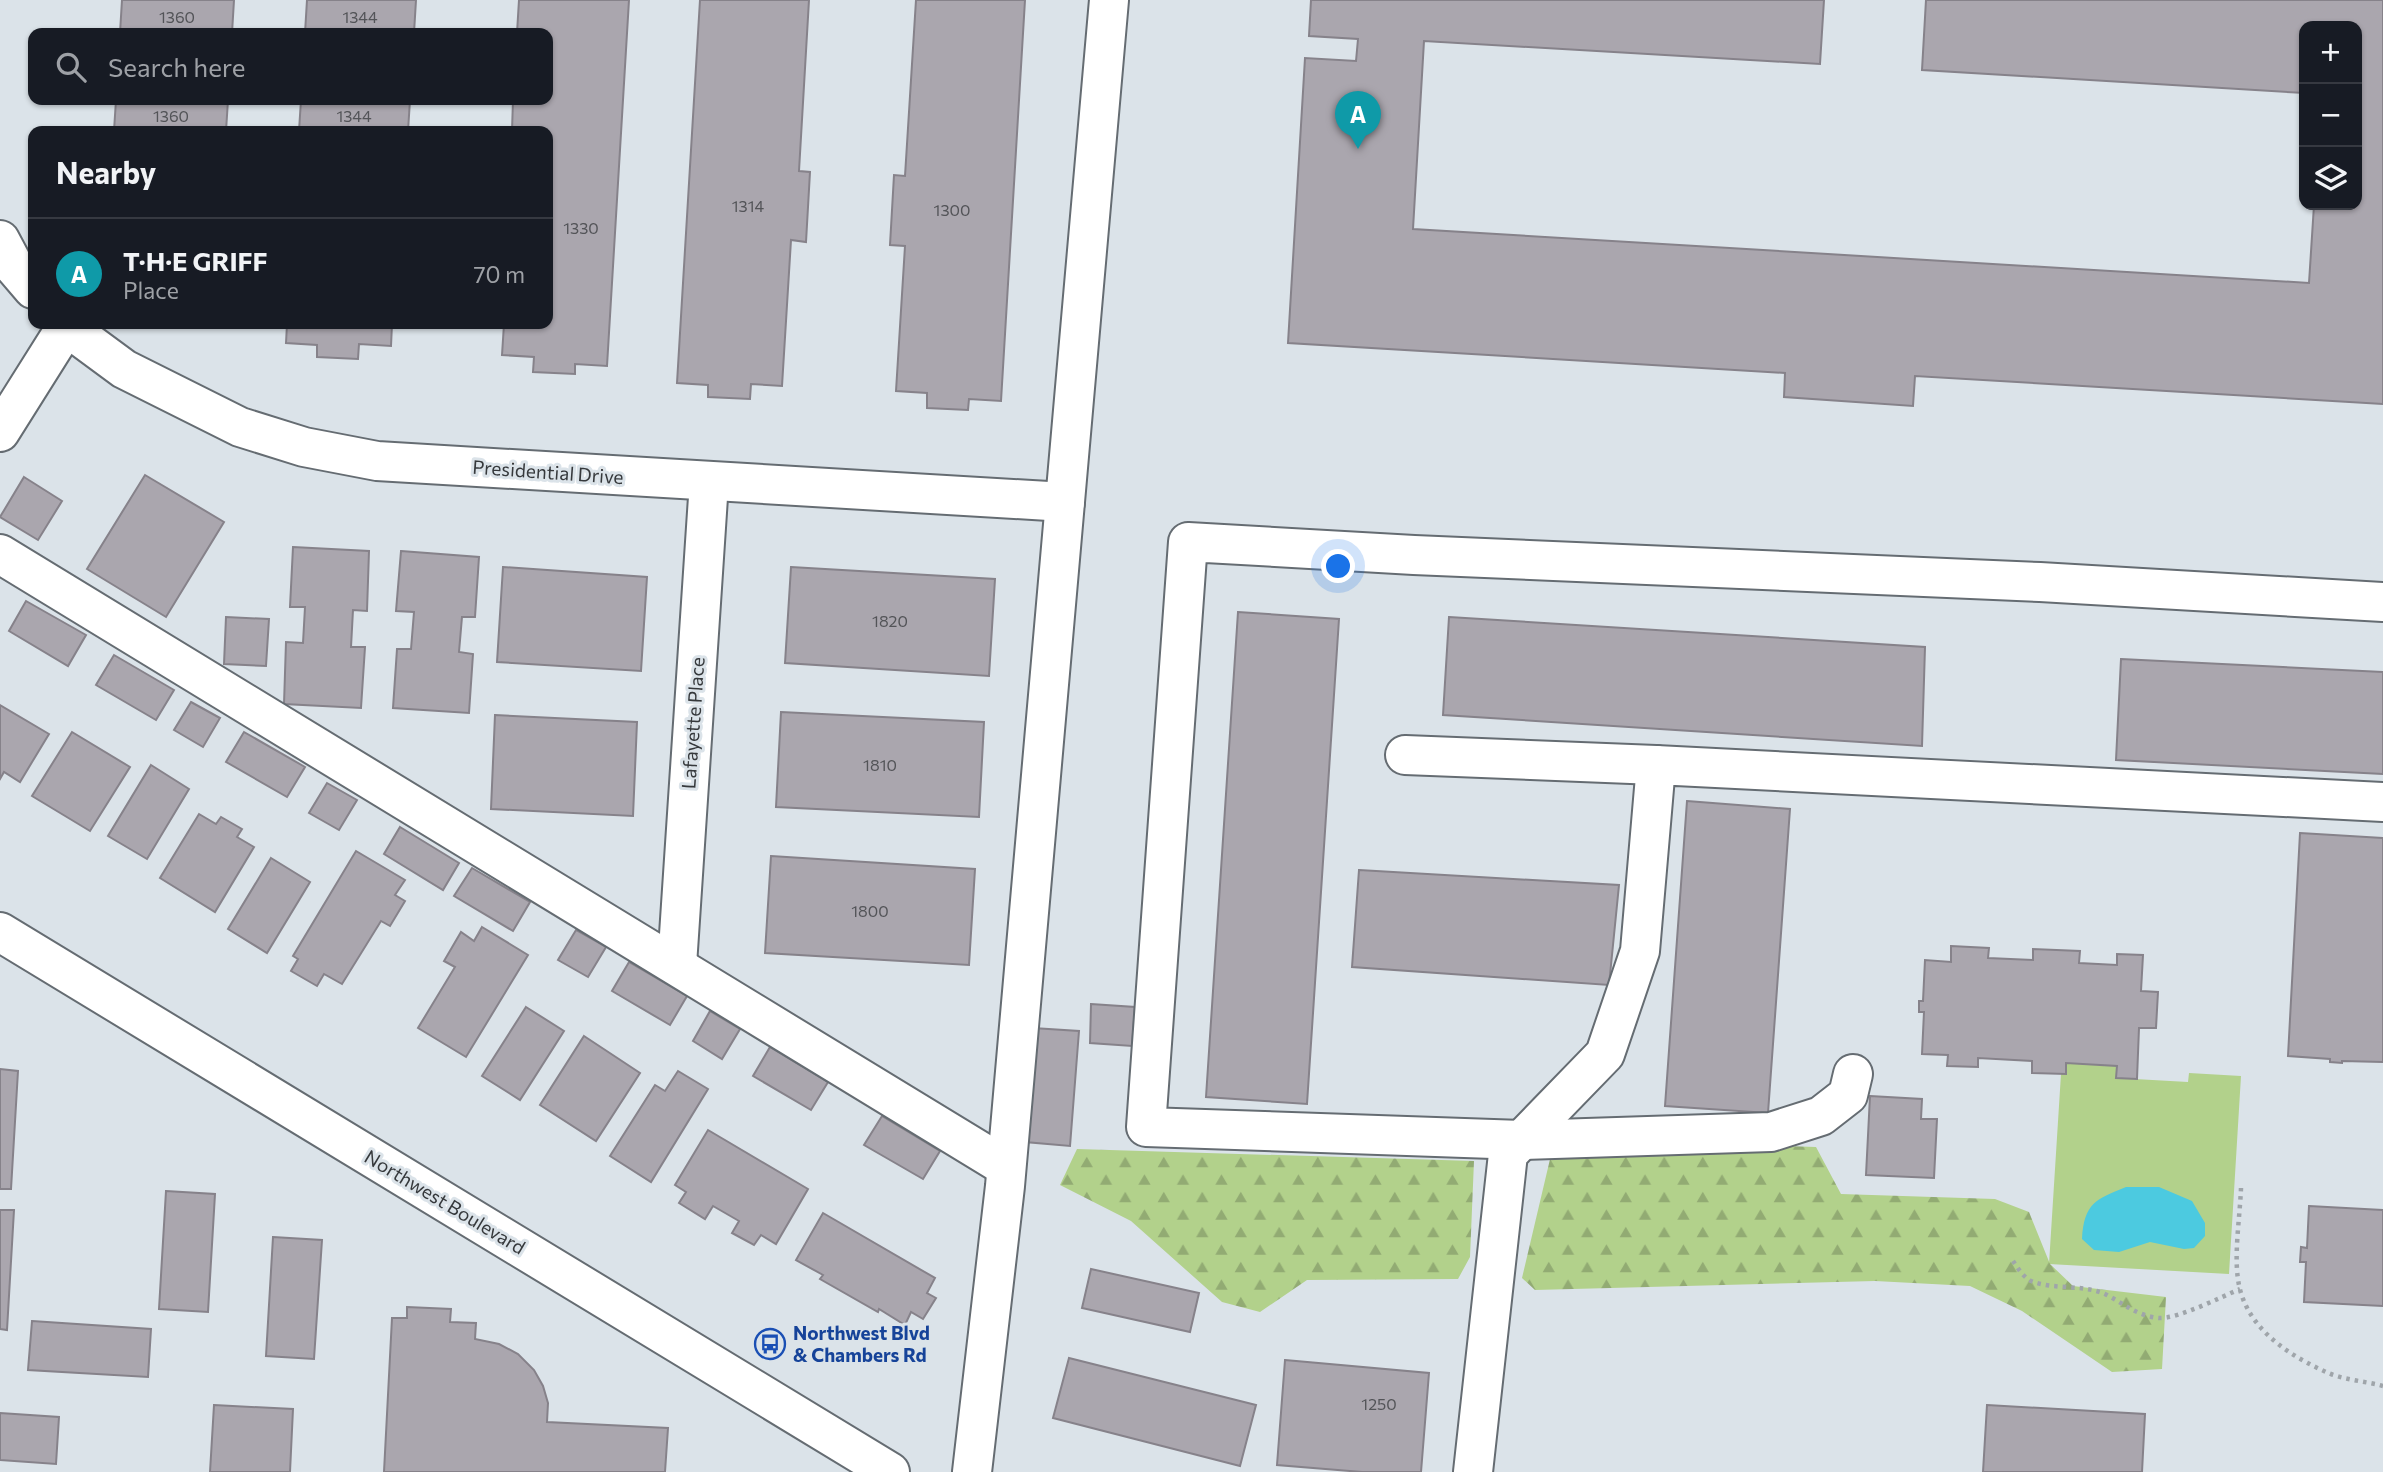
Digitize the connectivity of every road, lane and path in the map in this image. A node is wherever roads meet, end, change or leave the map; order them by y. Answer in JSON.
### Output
{"nodes":[{"id":1,"x":1109,"y":0,"type":"edge"},
{"id":2,"x":0,"y":240,"type":"edge"},
{"id":3,"x":28,"y":283,"type":"edge"},
{"id":4,"x":61,"y":329,"type":"edge"},
{"id":5,"x":69,"y":329,"type":"edge"},
{"id":6,"x":5,"y":412,"type":"edge"},
{"id":7,"x":709,"y":482,"type":"junction"},
{"id":8,"x":1065,"y":502,"type":"junction"},
{"id":9,"x":0,"y":554,"type":"edge"},
{"id":10,"x":2383,"y":601,"type":"edge"},
{"id":11,"x":1405,"y":755,"type":"dead end"},
{"id":12,"x":1656,"y":765,"type":"junction"},
{"id":13,"x":2383,"y":802,"type":"edge"},
{"id":14,"x":0,"y":932,"type":"edge"},
{"id":15,"x":677,"y":965,"type":"junction"},
{"id":16,"x":1853,"y":1074,"type":"dead end"},
{"id":17,"x":1522,"y":1140,"type":"junction"},
{"id":18,"x":1006,"y":1167,"type":"junction"},
{"id":19,"x":2241,"y":1188,"type":"dead end"},
{"id":20,"x":2013,"y":1261,"type":"dead end"},
{"id":21,"x":2240,"y":1289,"type":"junction"},
{"id":22,"x":2383,"y":1387,"type":"edge"},
{"id":23,"x":890,"y":1472,"type":"edge"},
{"id":24,"x":972,"y":1472,"type":"edge"},
{"id":25,"x":1473,"y":1472,"type":"edge"}],
"edges":[{"from":1,"to":8,"type":"street"},
{"from":2,"to":3,"type":"street"},
{"from":4,"to":6,"type":"street"},
{"from":5,"to":7,"type":"street","name":"Presidential Drive"},
{"from":7,"to":8,"type":"street","name":"Presidential Drive"},
{"from":7,"to":15,"type":"street","name":"Lafayette Place"},
{"from":8,"to":18,"type":"street"},
{"from":9,"to":15,"type":"street"},
{"from":10,"to":17,"type":"street"},
{"from":11,"to":12,"type":"street"},
{"from":12,"to":13,"type":"street"},
{"from":12,"to":17,"type":"street"},
{"from":14,"to":23,"type":"street","name":"Northwest Boulevard"},
{"from":15,"to":18,"type":"street"},
{"from":16,"to":17,"type":"street"},
{"from":17,"to":25,"type":"street"},
{"from":18,"to":24,"type":"street"},
{"from":19,"to":21,"type":"path"},
{"from":20,"to":21,"type":"path"},
{"from":21,"to":22,"type":"path"}]}
